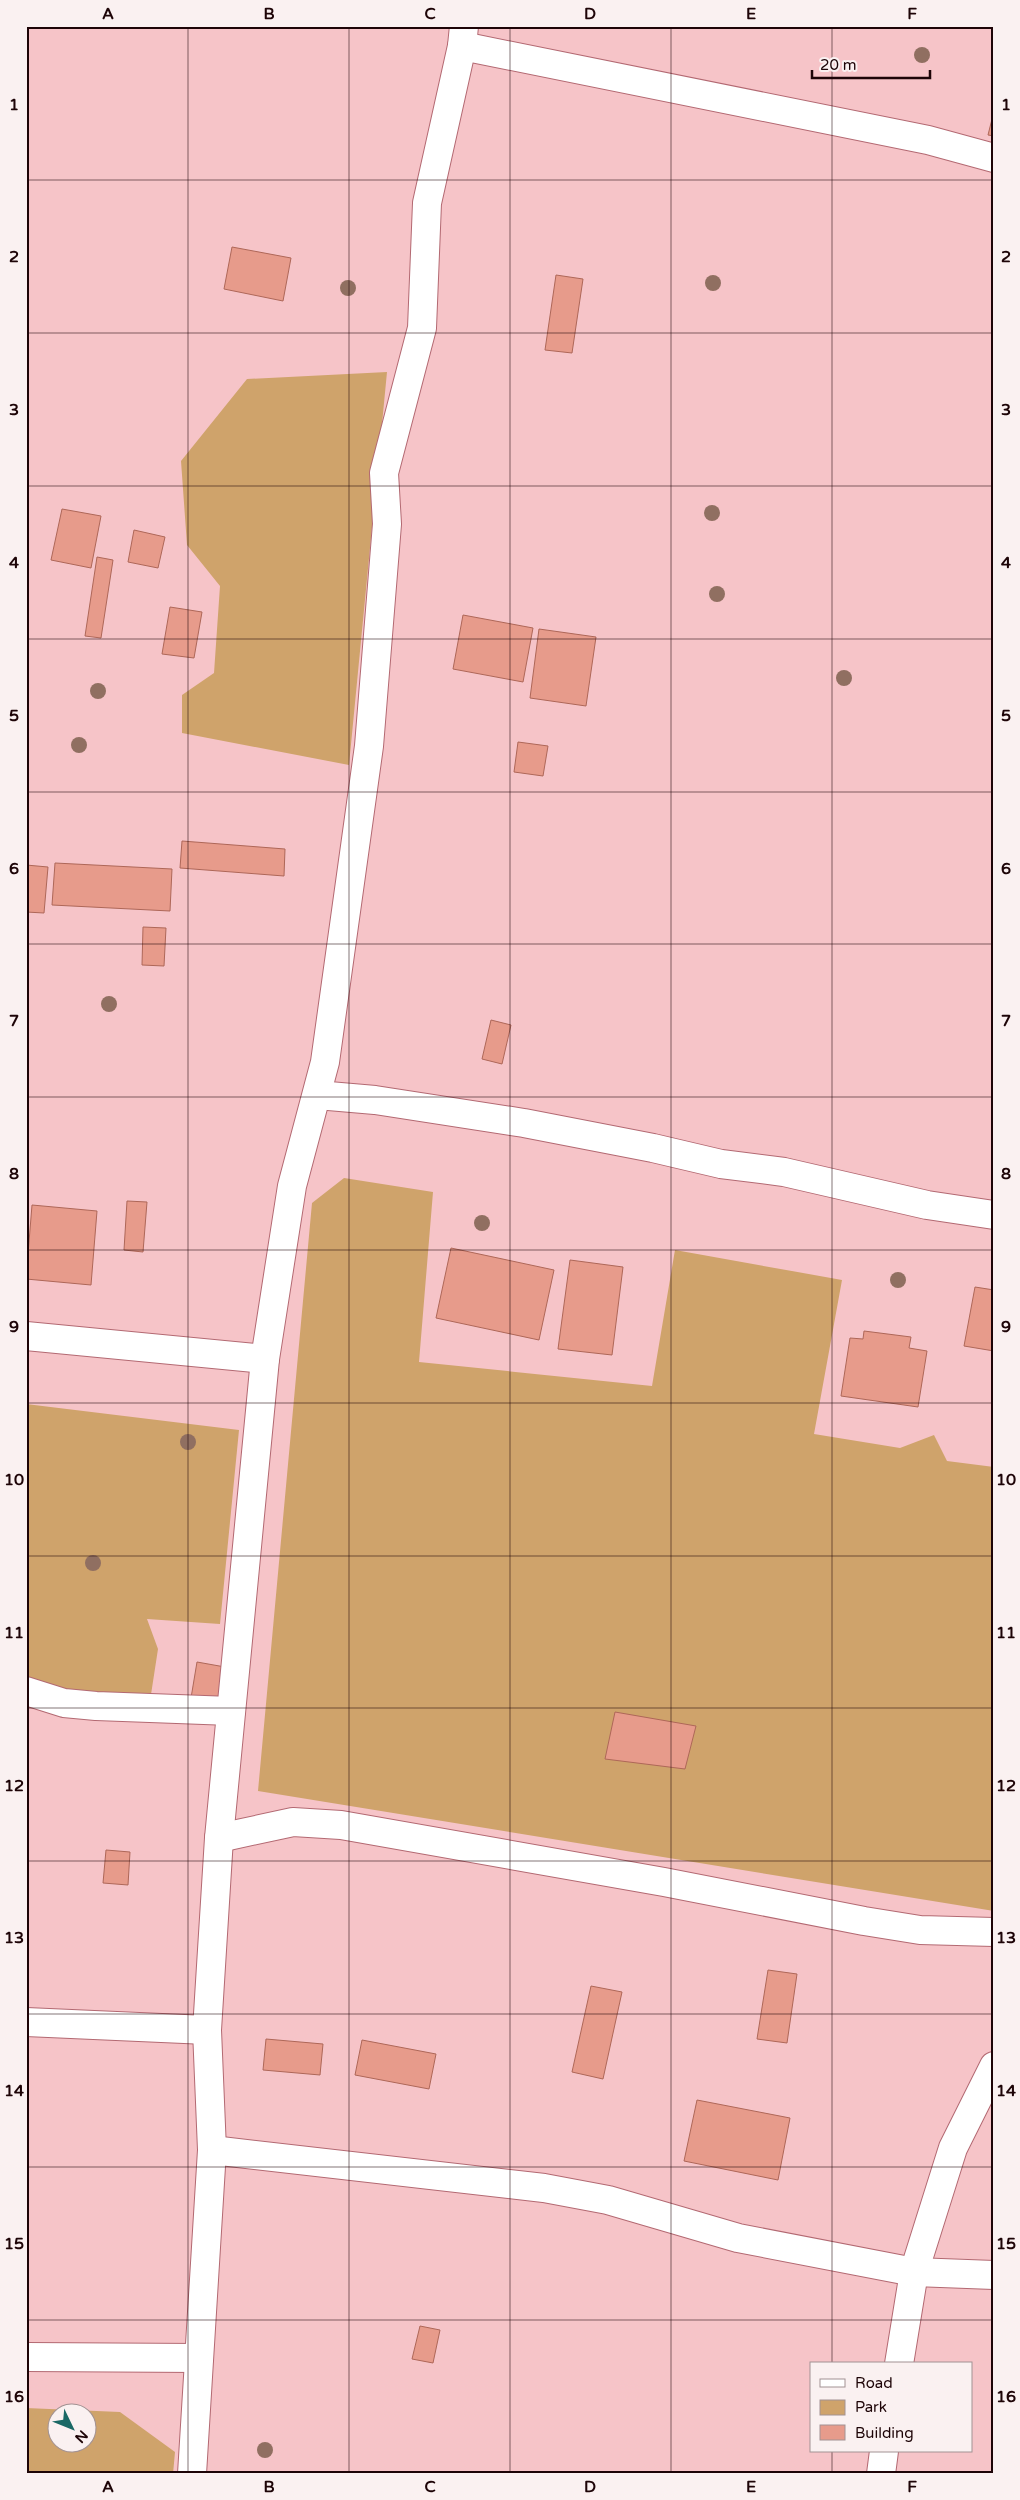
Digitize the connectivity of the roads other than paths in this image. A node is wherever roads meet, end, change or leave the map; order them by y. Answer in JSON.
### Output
{"nodes":[{"id":1,"x":463,"y":36,"type":"edge"},
{"id":2,"x":994,"y":158,"type":"edge"},
{"id":3,"x":317,"y":1095,"type":"junction"},
{"id":4,"x":994,"y":1215,"type":"edge"},
{"id":5,"x":26,"y":1336,"type":"edge"},
{"id":6,"x":265,"y":1359,"type":"junction"},
{"id":7,"x":26,"y":1691,"type":"edge"},
{"id":8,"x":231,"y":1711,"type":"junction"},
{"id":9,"x":219,"y":1838,"type":"junction"},
{"id":10,"x":994,"y":1932,"type":"edge"},
{"id":11,"x":26,"y":2022,"type":"edge"},
{"id":12,"x":207,"y":2030,"type":"junction"},
{"id":13,"x":994,"y":2066,"type":"edge"},
{"id":14,"x":212,"y":2150,"type":"junction"},
{"id":15,"x":914,"y":2272,"type":"junction"},
{"id":16,"x":994,"y":2275,"type":"edge"},
{"id":17,"x":26,"y":2357,"type":"edge"},
{"id":18,"x":199,"y":2358,"type":"junction"},
{"id":19,"x":899,"y":2362,"type":"edge"},
{"id":20,"x":884,"y":2452,"type":"edge"},
{"id":21,"x":192,"y":2474,"type":"edge"},
{"id":22,"x":881,"y":2474,"type":"edge"}],
"edges":[{"from":1,"to":2,"type":"street"},
{"from":1,"to":3,"type":"street"},
{"from":3,"to":4,"type":"street"},
{"from":3,"to":6,"type":"street"},
{"from":5,"to":6,"type":"street"},
{"from":6,"to":8,"type":"street"},
{"from":7,"to":8,"type":"street"},
{"from":8,"to":9,"type":"street"},
{"from":9,"to":10,"type":"street"},
{"from":9,"to":12,"type":"street"},
{"from":11,"to":12,"type":"street"},
{"from":12,"to":14,"type":"street"},
{"from":13,"to":15,"type":"street"},
{"from":14,"to":15,"type":"street"},
{"from":14,"to":18,"type":"street"},
{"from":15,"to":16,"type":"street"},
{"from":15,"to":19,"type":"street"},
{"from":17,"to":18,"type":"street"},
{"from":18,"to":21,"type":"street"},
{"from":20,"to":22,"type":"street"}]}
